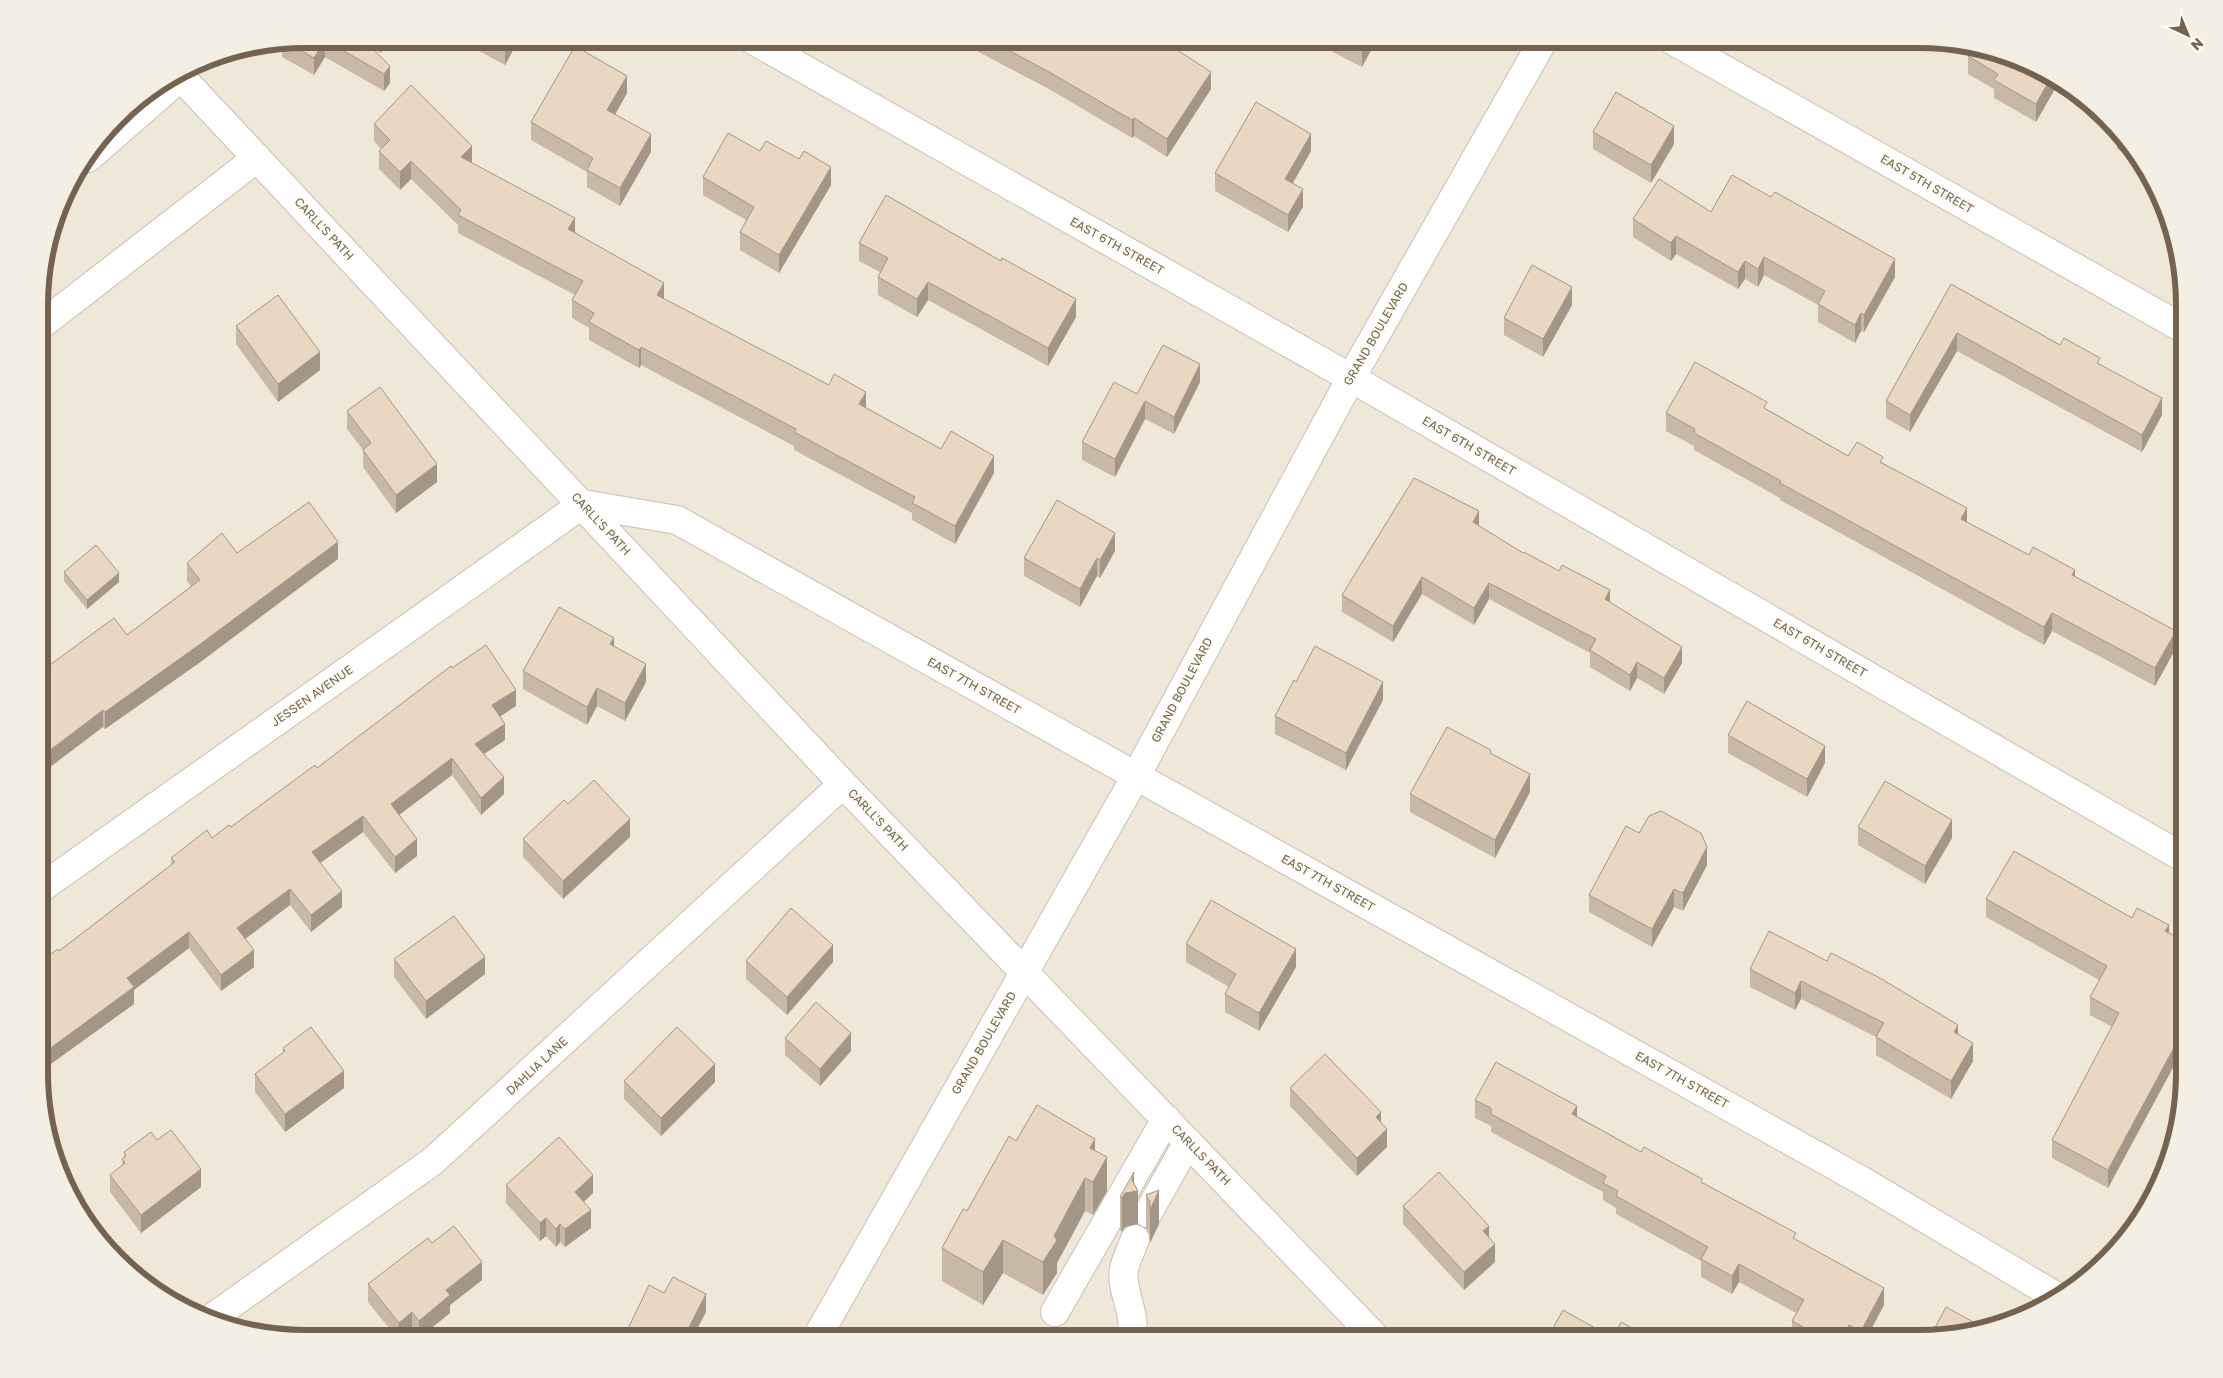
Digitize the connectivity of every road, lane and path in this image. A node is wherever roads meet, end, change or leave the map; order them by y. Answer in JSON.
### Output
{"nodes":[{"id":1,"x":767,"y":48,"type":"edge"},
{"id":2,"x":1539,"y":48,"type":"edge"},
{"id":3,"x":1686,"y":48,"type":"edge"},
{"id":4,"x":183,"y":78,"type":"edge"},
{"id":5,"x":163,"y":90,"type":"edge"},
{"id":6,"x":105,"y":142,"type":"edge"},
{"id":7,"x":257,"y":158,"type":"junction"},
{"id":8,"x":48,"y":320,"type":"edge"},
{"id":9,"x":2176,"y":325,"type":"edge"},
{"id":10,"x":1351,"y":378,"type":"junction"},
{"id":11,"x":583,"y":504,"type":"junction"},
{"id":12,"x":1136,"y":776,"type":"junction"},
{"id":13,"x":843,"y":784,"type":"junction"},
{"id":14,"x":2176,"y":853,"type":"edge"},
{"id":15,"x":48,"y":883,"type":"edge"},
{"id":16,"x":1025,"y":972,"type":"junction"},
{"id":17,"x":1166,"y":1119,"type":"junction"},
{"id":18,"x":1188,"y":1142,"type":"junction"},
{"id":19,"x":1148,"y":1213,"type":"edge"},
{"id":20,"x":1135,"y":1239,"type":"dead end"},
{"id":21,"x":2051,"y":1294,"type":"edge"},
{"id":22,"x":1056,"y":1312,"type":"dead end"},
{"id":23,"x":216,"y":1315,"type":"edge"},
{"id":24,"x":821,"y":1330,"type":"edge"},
{"id":25,"x":1132,"y":1330,"type":"edge"},
{"id":26,"x":1368,"y":1330,"type":"edge"}],
"edges":[{"from":1,"to":10,"type":"street","name":"EAST 6TH STREET"},
{"from":2,"to":10,"type":"street","name":"GRAND BOULEVARD"},
{"from":3,"to":9,"type":"street","name":"EAST 5TH STREET"},
{"from":4,"to":7,"type":"street","name":"CARLL'S PATH"},
{"from":5,"to":6,"type":"street"},
{"from":7,"to":8,"type":"street"},
{"from":7,"to":11,"type":"street","name":"CARLL'S PATH"},
{"from":10,"to":12,"type":"street","name":"GRAND BOULEVARD"},
{"from":10,"to":14,"type":"street","name":"EAST 6TH STREET"},
{"from":11,"to":12,"type":"street","name":"EAST 7TH STREET"},
{"from":11,"to":13,"type":"street","name":"CARLL'S PATH"},
{"from":11,"to":15,"type":"street","name":"JESSEN AVENUE"},
{"from":12,"to":16,"type":"street","name":"GRAND BOULEVARD"},
{"from":12,"to":21,"type":"street","name":"EAST 7TH STREET"},
{"from":13,"to":16,"type":"street","name":"CARLL'S PATH"},
{"from":13,"to":23,"type":"street","name":"DAHLIA LANE"},
{"from":16,"to":17,"type":"street","name":"CARLLS PATH"},
{"from":16,"to":24,"type":"street","name":"GRAND BOULEVARD"},
{"from":17,"to":18,"type":"street","name":"CARLLS PATH"},
{"from":17,"to":22,"type":"street"},
{"from":18,"to":19,"type":"street"},
{"from":18,"to":26,"type":"street","name":"CARLLS PATH"},
{"from":20,"to":25,"type":"street"}]}
